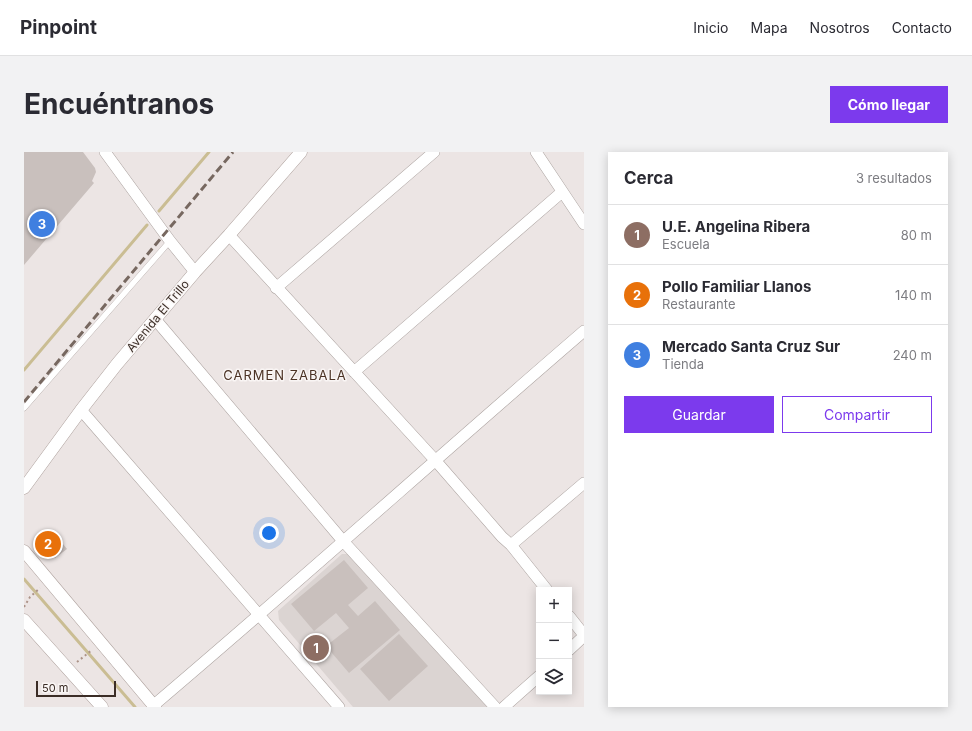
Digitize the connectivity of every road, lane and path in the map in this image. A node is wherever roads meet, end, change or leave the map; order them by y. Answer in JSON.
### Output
{"nodes":[{"id":1,"x":105,"y":152,"type":"edge"},
{"id":2,"x":301,"y":152,"type":"edge"},
{"id":3,"x":434,"y":152,"type":"edge"},
{"id":4,"x":536,"y":152,"type":"edge"},
{"id":5,"x":562,"y":192,"type":"junction"},
{"id":6,"x":582,"y":218,"type":"edge"},
{"id":7,"x":229,"y":235,"type":"junction"},
{"id":8,"x":170,"y":241,"type":"junction"},
{"id":9,"x":195,"y":272,"type":"junction"},
{"id":10,"x":276,"y":288,"type":"junction"},
{"id":11,"x":155,"y":319,"type":"junction"},
{"id":12,"x":584,"y":331,"type":"edge"},
{"id":13,"x":354,"y":372,"type":"junction"},
{"id":14,"x":24,"y":408,"type":"edge"},
{"id":15,"x":81,"y":410,"type":"junction"},
{"id":16,"x":435,"y":460,"type":"junction"},
{"id":17,"x":584,"y":483,"type":"edge"},
{"id":18,"x":24,"y":488,"type":"edge"},
{"id":19,"x":342,"y":541,"type":"junction"},
{"id":20,"x":511,"y":546,"type":"junction"},
{"id":21,"x":24,"y":550,"type":"edge"},
{"id":22,"x":42,"y":586,"type":"dead end"},
{"id":23,"x":545,"y":587,"type":"edge"},
{"id":24,"x":24,"y":607,"type":"edge"},
{"id":25,"x":259,"y":616,"type":"junction"},
{"id":26,"x":24,"y":620,"type":"edge"},
{"id":27,"x":572,"y":620,"type":"edge"},
{"id":28,"x":584,"y":635,"type":"edge"},
{"id":29,"x":572,"y":647,"type":"edge"},
{"id":30,"x":94,"y":648,"type":"dead end"},
{"id":31,"x":82,"y":658,"type":"dead end"},
{"id":32,"x":536,"y":679,"type":"edge"},
{"id":33,"x":154,"y":706,"type":"edge"},
{"id":34,"x":102,"y":707,"type":"edge"},
{"id":35,"x":339,"y":707,"type":"edge"},
{"id":36,"x":494,"y":707,"type":"edge"},
{"id":37,"x":504,"y":707,"type":"edge"}],
"edges":[{"from":1,"to":8,"type":"street"},
{"from":2,"to":7,"type":"main road","name":"Avenida El Trillo"},
{"from":3,"to":10,"type":"street"},
{"from":4,"to":5,"type":"street"},
{"from":5,"to":6,"type":"street"},
{"from":5,"to":13,"type":"street"},
{"from":7,"to":9,"type":"main road","name":"Avenida El Trillo"},
{"from":7,"to":10,"type":"street"},
{"from":8,"to":9,"type":"street"},
{"from":8,"to":14,"type":"lane"},
{"from":9,"to":11,"type":"main road","name":"Avenida El Trillo"},
{"from":10,"to":13,"type":"street"},
{"from":11,"to":15,"type":"main road","name":"Avenida El Trillo"},
{"from":11,"to":19,"type":"street"},
{"from":12,"to":16,"type":"street"},
{"from":13,"to":16,"type":"street"},
{"from":15,"to":18,"type":"main road","name":"Avenida El Trillo"},
{"from":15,"to":25,"type":"street"},
{"from":16,"to":19,"type":"street"},
{"from":16,"to":20,"type":"street"},
{"from":17,"to":20,"type":"street"},
{"from":19,"to":25,"type":"street"},
{"from":19,"to":36,"type":"street"},
{"from":20,"to":23,"type":"street"},
{"from":21,"to":33,"type":"main road"},
{"from":22,"to":24,"type":"path"},
{"from":25,"to":33,"type":"street"},
{"from":25,"to":35,"type":"street"},
{"from":26,"to":34,"type":"main road"},
{"from":27,"to":28,"type":"street"},
{"from":28,"to":29,"type":"street"},
{"from":30,"to":31,"type":"path"},
{"from":32,"to":37,"type":"street"}]}
